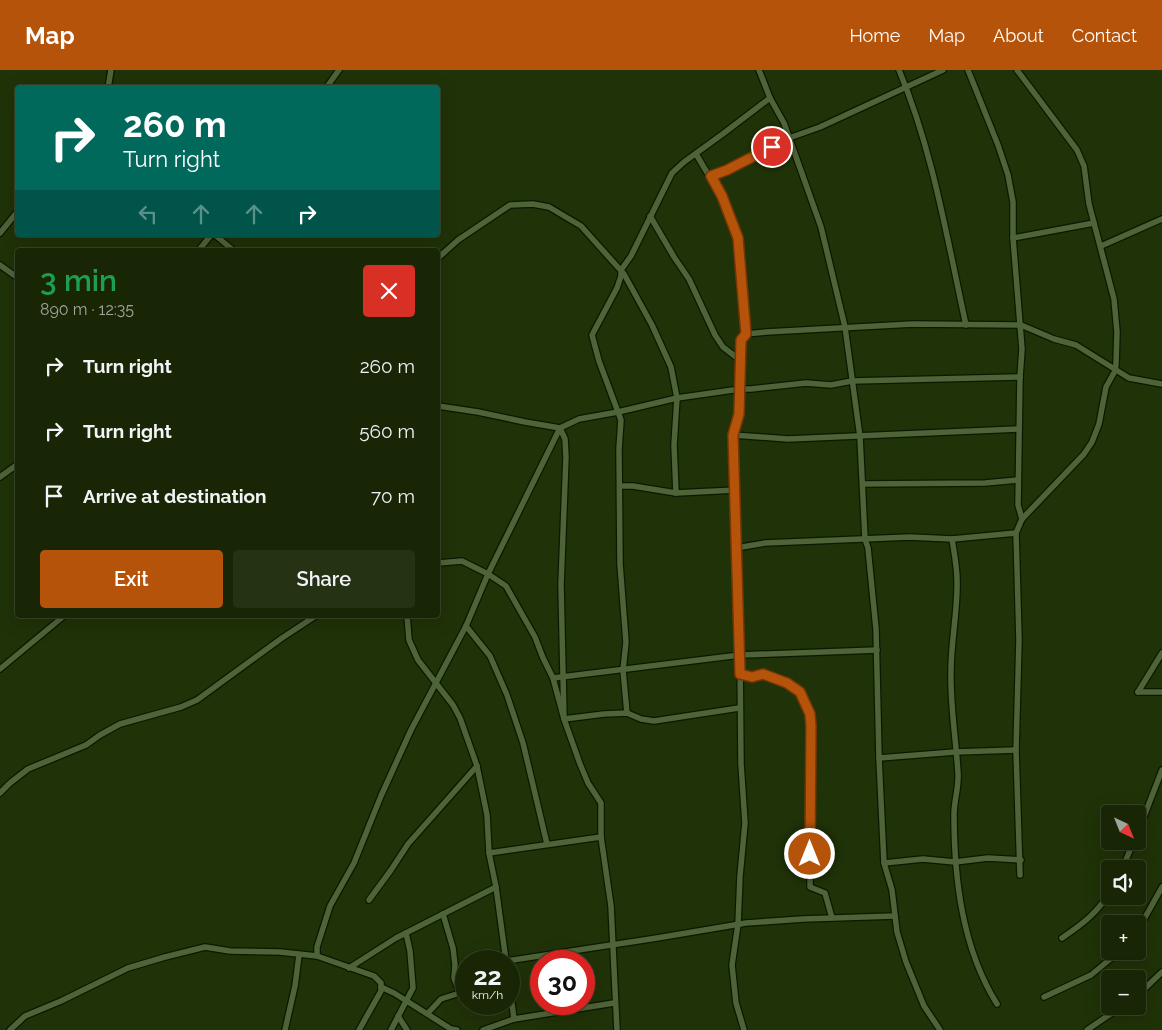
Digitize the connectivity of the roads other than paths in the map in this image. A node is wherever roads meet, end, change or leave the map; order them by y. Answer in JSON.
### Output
{"nodes":[{"id":1,"x":111,"y":70,"type":"edge"},
{"id":2,"x":338,"y":70,"type":"edge"},
{"id":3,"x":759,"y":70,"type":"edge"},
{"id":4,"x":899,"y":70,"type":"edge"},
{"id":5,"x":943,"y":70,"type":"edge"},
{"id":6,"x":968,"y":70,"type":"edge"},
{"id":7,"x":1017,"y":70,"type":"edge"},
{"id":8,"x":108,"y":85,"type":"edge"},
{"id":9,"x":328,"y":85,"type":"edge"},
{"id":10,"x":906,"y":86,"type":"junction"},
{"id":11,"x":770,"y":98,"type":"junction"},
{"id":12,"x":789,"y":138,"type":"junction"},
{"id":13,"x":696,"y":154,"type":"junction"},
{"id":14,"x":711,"y":176,"type":"junction"},
{"id":15,"x":15,"y":216,"type":"edge"},
{"id":16,"x":650,"y":216,"type":"junction"},
{"id":17,"x":1162,"y":219,"type":"edge"},
{"id":18,"x":1094,"y":223,"type":"junction"},
{"id":19,"x":0,"y":233,"type":"edge"},
{"id":20,"x":211,"y":237,"type":"edge"},
{"id":21,"x":216,"y":237,"type":"edge"},
{"id":22,"x":1013,"y":238,"type":"junction"},
{"id":23,"x":1101,"y":246,"type":"junction"},
{"id":24,"x":201,"y":248,"type":"edge"},
{"id":25,"x":230,"y":248,"type":"edge"},
{"id":26,"x":440,"y":256,"type":"edge"},
{"id":27,"x":0,"y":265,"type":"edge"},
{"id":28,"x":622,"y":270,"type":"junction"},
{"id":29,"x":15,"y":276,"type":"edge"},
{"id":30,"x":966,"y":325,"type":"junction"},
{"id":31,"x":1021,"y":325,"type":"junction"},
{"id":32,"x":845,"y":327,"type":"junction"},
{"id":33,"x":746,"y":334,"type":"junction"},
{"id":34,"x":740,"y":360,"type":"junction"},
{"id":35,"x":1115,"y":371,"type":"junction"},
{"id":36,"x":1020,"y":376,"type":"junction"},
{"id":37,"x":852,"y":381,"type":"junction"},
{"id":38,"x":1162,"y":384,"type":"edge"},
{"id":39,"x":740,"y":389,"type":"junction"},
{"id":40,"x":677,"y":398,"type":"junction"},
{"id":41,"x":440,"y":406,"type":"edge"},
{"id":42,"x":618,"y":412,"type":"junction"},
{"id":43,"x":560,"y":428,"type":"junction"},
{"id":44,"x":1019,"y":429,"type":"junction"},
{"id":45,"x":733,"y":435,"type":"junction"},
{"id":46,"x":860,"y":437,"type":"junction"},
{"id":47,"x":15,"y":466,"type":"edge"},
{"id":48,"x":0,"y":477,"type":"edge"},
{"id":49,"x":1018,"y":480,"type":"junction"},
{"id":50,"x":863,"y":484,"type":"junction"},
{"id":51,"x":620,"y":486,"type":"junction"},
{"id":52,"x":736,"y":490,"type":"junction"},
{"id":53,"x":676,"y":493,"type":"junction"},
{"id":54,"x":1022,"y":519,"type":"junction"},
{"id":55,"x":1016,"y":534,"type":"junction"},
{"id":56,"x":865,"y":539,"type":"junction"},
{"id":57,"x":952,"y":539,"type":"junction"},
{"id":58,"x":736,"y":548,"type":"junction"},
{"id":59,"x":440,"y":563,"type":"edge"},
{"id":60,"x":488,"y":574,"type":"junction"},
{"id":61,"x":61,"y":618,"type":"edge"},
{"id":62,"x":312,"y":618,"type":"edge"},
{"id":63,"x":407,"y":618,"type":"edge"},
{"id":64,"x":466,"y":626,"type":"junction"},
{"id":65,"x":877,"y":650,"type":"junction"},
{"id":66,"x":1162,"y":653,"type":"edge"},
{"id":67,"x":740,"y":655,"type":"junction"},
{"id":68,"x":0,"y":669,"type":"edge"},
{"id":69,"x":623,"y":670,"type":"junction"},
{"id":70,"x":740,"y":674,"type":"junction"},
{"id":71,"x":563,"y":677,"type":"junction"},
{"id":72,"x":553,"y":678,"type":"junction"},
{"id":73,"x":435,"y":684,"type":"junction"},
{"id":74,"x":1162,"y":692,"type":"edge"},
{"id":75,"x":739,"y":708,"type":"junction"},
{"id":76,"x":627,"y":713,"type":"junction"},
{"id":77,"x":564,"y":719,"type":"junction"},
{"id":78,"x":1016,"y":750,"type":"junction"},
{"id":79,"x":955,"y":752,"type":"junction"},
{"id":80,"x":879,"y":758,"type":"junction"},
{"id":81,"x":477,"y":766,"type":"junction"},
{"id":82,"x":1162,"y":770,"type":"edge"},
{"id":83,"x":0,"y":793,"type":"edge"},
{"id":84,"x":1146,"y":811,"type":"edge"},
{"id":85,"x":601,"y":837,"type":"junction"},
{"id":86,"x":547,"y":844,"type":"junction"},
{"id":87,"x":489,"y":852,"type":"junction"},
{"id":88,"x":1020,"y":860,"type":"junction"},
{"id":89,"x":954,"y":862,"type":"junction"},
{"id":90,"x":884,"y":863,"type":"junction"},
{"id":91,"x":1020,"y":875,"type":"dead end"},
{"id":92,"x":496,"y":887,"type":"junction"},
{"id":93,"x":1162,"y":887,"type":"edge"},
{"id":94,"x":369,"y":900,"type":"dead end"},
{"id":95,"x":1101,"y":904,"type":"edge"},
{"id":96,"x":443,"y":914,"type":"junction"},
{"id":97,"x":895,"y":916,"type":"junction"},
{"id":98,"x":1146,"y":916,"type":"edge"},
{"id":99,"x":832,"y":918,"type":"junction"},
{"id":100,"x":738,"y":924,"type":"junction"},
{"id":101,"x":406,"y":933,"type":"junction"},
{"id":102,"x":1062,"y":938,"type":"dead end"},
{"id":103,"x":613,"y":945,"type":"junction"},
{"id":104,"x":505,"y":950,"type":"edge"},
{"id":105,"x":299,"y":954,"type":"junction"},
{"id":106,"x":317,"y":956,"type":"junction"},
{"id":107,"x":520,"y":959,"type":"edge"},
{"id":108,"x":1109,"y":960,"type":"edge"},
{"id":109,"x":455,"y":965,"type":"edge"},
{"id":110,"x":455,"y":965,"type":"edge"},
{"id":111,"x":349,"y":968,"type":"junction"},
{"id":112,"x":1162,"y":972,"type":"edge"},
{"id":113,"x":455,"y":980,"type":"edge"},
{"id":114,"x":381,"y":987,"type":"junction"},
{"id":115,"x":1146,"y":987,"type":"edge"},
{"id":116,"x":455,"y":995,"type":"edge"},
{"id":117,"x":1044,"y":997,"type":"dead end"},
{"id":118,"x":406,"y":1002,"type":"junction"},
{"id":119,"x":614,"y":1003,"type":"junction"},
{"id":120,"x":997,"y":1004,"type":"dead end"},
{"id":121,"x":428,"y":1013,"type":"junction"},
{"id":122,"x":513,"y":1015,"type":"edge"},
{"id":123,"x":1109,"y":1015,"type":"edge"},
{"id":124,"x":398,"y":1016,"type":"junction"},
{"id":125,"x":514,"y":1019,"type":"junction"},
{"id":126,"x":10,"y":1030,"type":"edge"},
{"id":127,"x":285,"y":1030,"type":"edge"},
{"id":128,"x":359,"y":1030,"type":"edge"},
{"id":129,"x":391,"y":1030,"type":"edge"},
{"id":130,"x":407,"y":1030,"type":"edge"},
{"id":131,"x":457,"y":1030,"type":"edge"},
{"id":132,"x":483,"y":1030,"type":"edge"},
{"id":133,"x":617,"y":1030,"type":"edge"},
{"id":134,"x":744,"y":1030,"type":"edge"},
{"id":135,"x":940,"y":1030,"type":"edge"},
{"id":136,"x":1087,"y":1030,"type":"edge"}],
"edges":[{"from":1,"to":8,"type":"street"},
{"from":2,"to":9,"type":"street"},
{"from":3,"to":11,"type":"street"},
{"from":4,"to":10,"type":"street"},
{"from":5,"to":10,"type":"street"},
{"from":6,"to":22,"type":"street"},
{"from":7,"to":18,"type":"street"},
{"from":10,"to":12,"type":"street"},
{"from":10,"to":30,"type":"street"},
{"from":11,"to":12,"type":"street"},
{"from":11,"to":13,"type":"street"},
{"from":12,"to":14,"type":"street"},
{"from":12,"to":32,"type":"street"},
{"from":13,"to":14,"type":"street"},
{"from":13,"to":16,"type":"street"},
{"from":14,"to":33,"type":"street"},
{"from":15,"to":19,"type":"street"},
{"from":16,"to":28,"type":"street"},
{"from":16,"to":34,"type":"street"},
{"from":17,"to":23,"type":"street"},
{"from":18,"to":22,"type":"street"},
{"from":18,"to":23,"type":"street"},
{"from":20,"to":24,"type":"street"},
{"from":21,"to":25,"type":"street"},
{"from":22,"to":31,"type":"street"},
{"from":23,"to":35,"type":"street"},
{"from":26,"to":28,"type":"street"},
{"from":27,"to":29,"type":"street"},
{"from":28,"to":40,"type":"street"},
{"from":28,"to":42,"type":"street"},
{"from":30,"to":31,"type":"street"},
{"from":30,"to":32,"type":"street"},
{"from":31,"to":35,"type":"street"},
{"from":31,"to":36,"type":"street"},
{"from":32,"to":33,"type":"street"},
{"from":32,"to":37,"type":"street"},
{"from":33,"to":34,"type":"street"},
{"from":34,"to":39,"type":"street"},
{"from":35,"to":38,"type":"street"},
{"from":35,"to":54,"type":"street"},
{"from":36,"to":37,"type":"street"},
{"from":36,"to":44,"type":"street"},
{"from":37,"to":39,"type":"street"},
{"from":37,"to":46,"type":"street"},
{"from":39,"to":40,"type":"street"},
{"from":39,"to":45,"type":"street"},
{"from":40,"to":42,"type":"street"},
{"from":40,"to":53,"type":"street"},
{"from":41,"to":43,"type":"street"},
{"from":42,"to":43,"type":"street"},
{"from":42,"to":51,"type":"street"},
{"from":43,"to":60,"type":"street"},
{"from":43,"to":71,"type":"street"},
{"from":44,"to":46,"type":"street"},
{"from":44,"to":49,"type":"street"},
{"from":45,"to":46,"type":"street"},
{"from":45,"to":52,"type":"street"},
{"from":46,"to":50,"type":"street"},
{"from":47,"to":48,"type":"street"},
{"from":49,"to":50,"type":"street"},
{"from":49,"to":54,"type":"street"},
{"from":50,"to":56,"type":"street"},
{"from":51,"to":53,"type":"street"},
{"from":51,"to":69,"type":"street"},
{"from":52,"to":53,"type":"street"},
{"from":52,"to":58,"type":"street"},
{"from":54,"to":55,"type":"street"},
{"from":55,"to":57,"type":"street"},
{"from":55,"to":78,"type":"street"},
{"from":56,"to":57,"type":"street"},
{"from":56,"to":58,"type":"street"},
{"from":56,"to":65,"type":"street"},
{"from":57,"to":79,"type":"street"},
{"from":58,"to":67,"type":"street"},
{"from":59,"to":60,"type":"street"},
{"from":60,"to":64,"type":"street"},
{"from":60,"to":72,"type":"street"},
{"from":61,"to":68,"type":"street"},
{"from":62,"to":83,"type":"street"},
{"from":63,"to":73,"type":"street"},
{"from":64,"to":73,"type":"street"},
{"from":64,"to":86,"type":"street"},
{"from":65,"to":67,"type":"street"},
{"from":65,"to":80,"type":"street"},
{"from":66,"to":74,"type":"street"},
{"from":67,"to":69,"type":"street"},
{"from":67,"to":70,"type":"street"},
{"from":69,"to":71,"type":"street"},
{"from":69,"to":76,"type":"street"},
{"from":70,"to":75,"type":"street"},
{"from":70,"to":99,"type":"street"},
{"from":71,"to":72,"type":"street"},
{"from":71,"to":77,"type":"street"},
{"from":72,"to":77,"type":"street"},
{"from":73,"to":81,"type":"street"},
{"from":73,"to":106,"type":"street"},
{"from":75,"to":76,"type":"street"},
{"from":75,"to":100,"type":"street"},
{"from":76,"to":77,"type":"street"},
{"from":77,"to":85,"type":"street"},
{"from":78,"to":79,"type":"street"},
{"from":78,"to":88,"type":"street"},
{"from":79,"to":80,"type":"street"},
{"from":79,"to":89,"type":"street"},
{"from":80,"to":90,"type":"street"},
{"from":81,"to":87,"type":"street"},
{"from":81,"to":94,"type":"street"},
{"from":82,"to":84,"type":"street"},
{"from":85,"to":86,"type":"street"},
{"from":85,"to":103,"type":"street"},
{"from":86,"to":87,"type":"street"},
{"from":87,"to":92,"type":"street"},
{"from":88,"to":89,"type":"street"},
{"from":88,"to":91,"type":"street"},
{"from":89,"to":90,"type":"street"},
{"from":89,"to":120,"type":"street"},
{"from":90,"to":97,"type":"street"},
{"from":92,"to":96,"type":"street"},
{"from":92,"to":104,"type":"street"},
{"from":93,"to":98,"type":"street"},
{"from":95,"to":102,"type":"street"},
{"from":96,"to":101,"type":"street"},
{"from":96,"to":109,"type":"street"},
{"from":97,"to":99,"type":"street"},
{"from":97,"to":135,"type":"street"},
{"from":99,"to":100,"type":"street"},
{"from":100,"to":103,"type":"street"},
{"from":100,"to":134,"type":"street"},
{"from":101,"to":111,"type":"street"},
{"from":101,"to":118,"type":"street"},
{"from":103,"to":107,"type":"street"},
{"from":103,"to":119,"type":"street"},
{"from":105,"to":106,"type":"street"},
{"from":105,"to":126,"type":"street"},
{"from":105,"to":127,"type":"street"},
{"from":106,"to":111,"type":"street"},
{"from":108,"to":117,"type":"street"},
{"from":110,"to":113,"type":"street"},
{"from":111,"to":114,"type":"street"},
{"from":112,"to":115,"type":"street"},
{"from":114,"to":118,"type":"street"},
{"from":114,"to":128,"type":"street"},
{"from":116,"to":121,"type":"street"},
{"from":118,"to":121,"type":"street"},
{"from":118,"to":124,"type":"street"},
{"from":119,"to":125,"type":"street"},
{"from":119,"to":133,"type":"street"},
{"from":121,"to":131,"type":"street"},
{"from":122,"to":125,"type":"street"},
{"from":123,"to":136,"type":"street"},
{"from":124,"to":129,"type":"street"},
{"from":124,"to":130,"type":"street"},
{"from":125,"to":132,"type":"street"}]}
